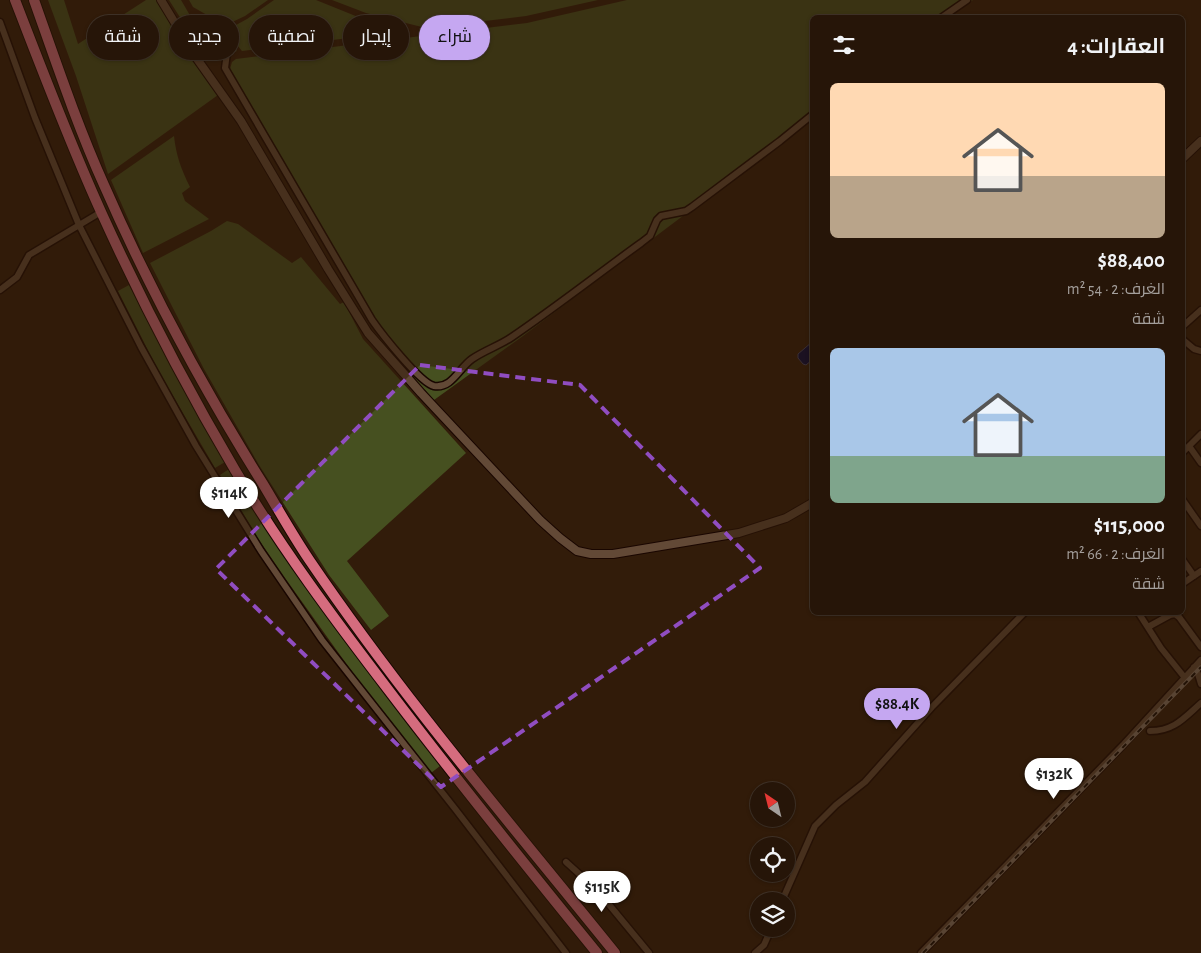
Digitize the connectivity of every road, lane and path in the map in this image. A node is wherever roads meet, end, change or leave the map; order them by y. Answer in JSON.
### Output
{"nodes":[{"id":1,"x":15,"y":0,"type":"edge"},
{"id":2,"x":34,"y":0,"type":"edge"},
{"id":3,"x":161,"y":0,"type":"edge"},
{"id":4,"x":967,"y":0,"type":"edge"},
{"id":5,"x":945,"y":15,"type":"edge"},
{"id":6,"x":0,"y":22,"type":"edge"},
{"id":7,"x":226,"y":60,"type":"edge"},
{"id":8,"x":810,"y":117,"type":"edge"},
{"id":9,"x":1201,"y":141,"type":"edge"},
{"id":10,"x":1185,"y":156,"type":"edge"},
{"id":11,"x":101,"y":212,"type":"junction"},
{"id":12,"x":79,"y":225,"type":"junction"},
{"id":13,"x":0,"y":290,"type":"edge"},
{"id":14,"x":1201,"y":310,"type":"edge"},
{"id":15,"x":1185,"y":324,"type":"edge"},
{"id":16,"x":1185,"y":342,"type":"edge"},
{"id":17,"x":1201,"y":351,"type":"edge"},
{"id":18,"x":1201,"y":434,"type":"edge"},
{"id":19,"x":1189,"y":446,"type":"junction"},
{"id":20,"x":1185,"y":450,"type":"edge"},
{"id":21,"x":1201,"y":464,"type":"edge"},
{"id":22,"x":1185,"y":503,"type":"edge"},
{"id":23,"x":810,"y":504,"type":"edge"},
{"id":24,"x":1201,"y":526,"type":"edge"},
{"id":25,"x":1185,"y":563,"type":"edge"},
{"id":26,"x":1201,"y":570,"type":"edge"},
{"id":27,"x":1194,"y":576,"type":"junction"},
{"id":28,"x":1185,"y":582,"type":"edge"},
{"id":29,"x":1022,"y":615,"type":"edge"},
{"id":30,"x":1140,"y":615,"type":"edge"},
{"id":31,"x":1170,"y":615,"type":"edge"},
{"id":32,"x":1176,"y":615,"type":"edge"},
{"id":33,"x":1148,"y":627,"type":"junction"},
{"id":34,"x":1201,"y":647,"type":"edge"},
{"id":35,"x":1201,"y":660,"type":"edge"},
{"id":36,"x":1194,"y":667,"type":"junction"},
{"id":37,"x":1184,"y":678,"type":"junction"},
{"id":38,"x":1201,"y":684,"type":"edge"},
{"id":39,"x":1201,"y":703,"type":"edge"},
{"id":40,"x":1150,"y":731,"type":"dead end"},
{"id":41,"x":566,"y":862,"type":"dead end"},
{"id":42,"x":786,"y":892,"type":"edge"},
{"id":43,"x":768,"y":937,"type":"edge"},
{"id":44,"x":566,"y":953,"type":"edge"},
{"id":45,"x":597,"y":953,"type":"edge"},
{"id":46,"x":615,"y":953,"type":"edge"},
{"id":47,"x":649,"y":953,"type":"edge"},
{"id":48,"x":756,"y":953,"type":"edge"},
{"id":49,"x":921,"y":953,"type":"edge"}],
"edges":[{"from":1,"to":11,"type":"highway"},
{"from":2,"to":46,"type":"highway"},
{"from":3,"to":23,"type":"street"},
{"from":4,"to":5,"type":"street"},
{"from":6,"to":12,"type":"street"},
{"from":7,"to":8,"type":"street"},
{"from":9,"to":10,"type":"street"},
{"from":11,"to":12,"type":"street"},
{"from":11,"to":45,"type":"highway"},
{"from":12,"to":13,"type":"street"},
{"from":12,"to":44,"type":"street"},
{"from":14,"to":15,"type":"street"},
{"from":16,"to":17,"type":"street"},
{"from":18,"to":19,"type":"street"},
{"from":19,"to":20,"type":"street"},
{"from":19,"to":21,"type":"street"},
{"from":22,"to":24,"type":"street"},
{"from":25,"to":27,"type":"street"},
{"from":26,"to":27,"type":"street"},
{"from":27,"to":28,"type":"street"},
{"from":29,"to":42,"type":"street"},
{"from":30,"to":33,"type":"street"},
{"from":31,"to":33,"type":"street"},
{"from":32,"to":34,"type":"street"},
{"from":33,"to":37,"type":"street"},
{"from":35,"to":36,"type":"street"},
{"from":36,"to":37,"type":"street"},
{"from":36,"to":38,"type":"street"},
{"from":37,"to":49,"type":"street"},
{"from":39,"to":40,"type":"street"},
{"from":41,"to":47,"type":"street"},
{"from":43,"to":48,"type":"street"}]}
